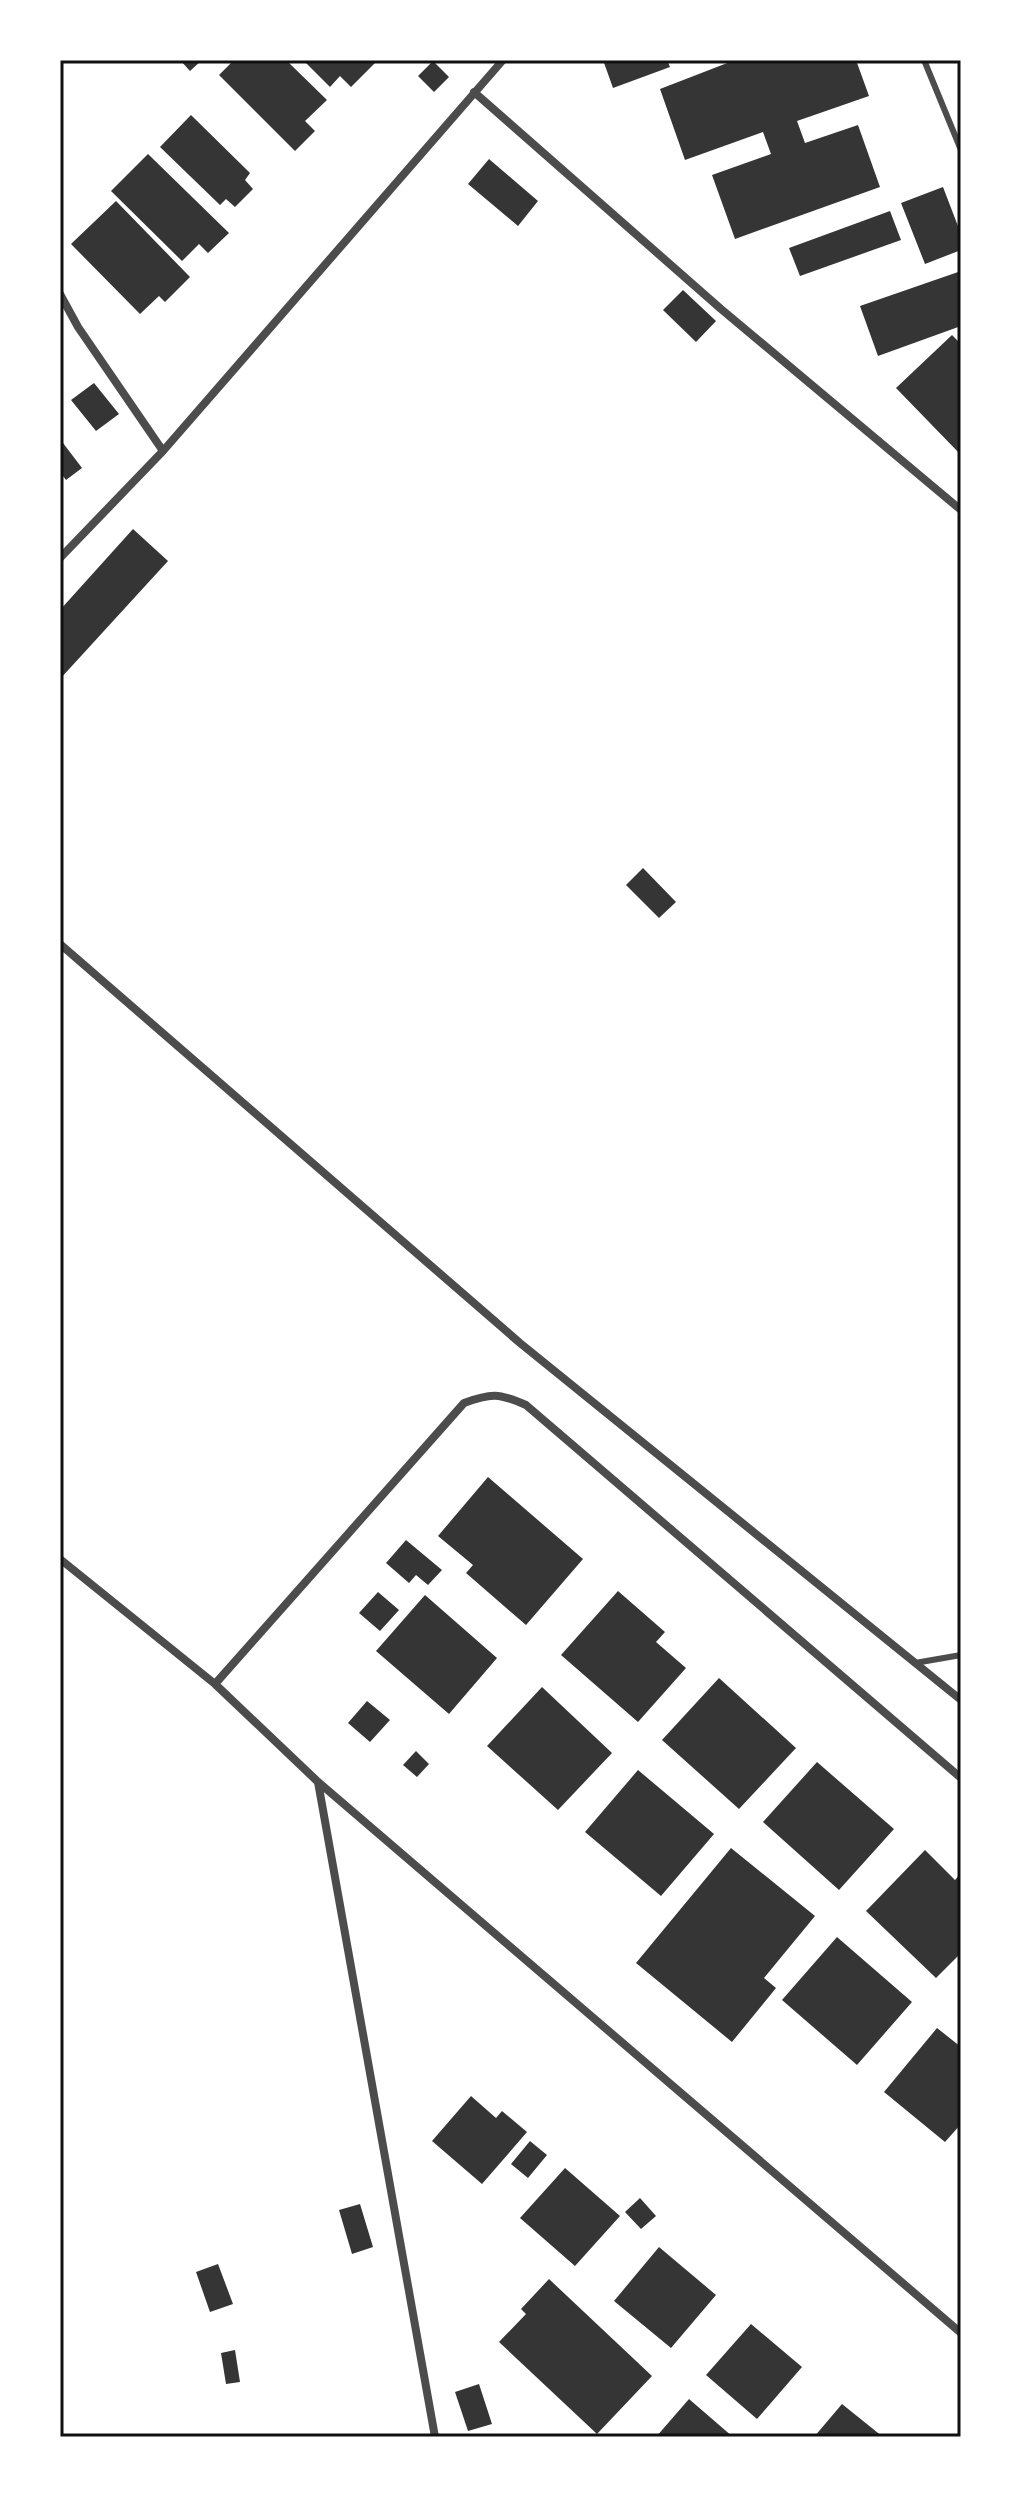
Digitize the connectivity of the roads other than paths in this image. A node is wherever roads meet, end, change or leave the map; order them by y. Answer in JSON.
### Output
{"nodes":[{"id":1,"x":503,"y":60,"type":"edge"},
{"id":2,"x":924,"y":60,"type":"edge"},
{"id":3,"x":474,"y":92,"type":"junction"},
{"id":4,"x":961,"y":150,"type":"edge"},
{"id":5,"x":60,"y":294,"type":"edge"},
{"id":6,"x":163,"y":451,"type":"junction"},
{"id":7,"x":961,"y":510,"type":"edge"},
{"id":8,"x":60,"y":558,"type":"edge"},
{"id":9,"x":60,"y":944,"type":"edge"},
{"id":10,"x":60,"y":1559,"type":"edge"},
{"id":11,"x":961,"y":1655,"type":"edge"},
{"id":12,"x":915,"y":1663,"type":"junction"},
{"id":13,"x":215,"y":1684,"type":"junction"},
{"id":14,"x":961,"y":1700,"type":"edge"},
{"id":15,"x":961,"y":1778,"type":"edge"},
{"id":16,"x":317,"y":1781,"type":"junction"},
{"id":17,"x":961,"y":2333,"type":"edge"},
{"id":18,"x":435,"y":2437,"type":"edge"}],
"edges":[{"from":1,"to":3,"type":"street"},
{"from":2,"to":4,"type":"lane"},
{"from":3,"to":6,"type":"street"},
{"from":3,"to":7,"type":"street"},
{"from":5,"to":6,"type":"street"},
{"from":6,"to":8,"type":"street"},
{"from":9,"to":12,"type":"street"},
{"from":10,"to":13,"type":"street"},
{"from":11,"to":12,"type":"lane"},
{"from":12,"to":14,"type":"street"},
{"from":13,"to":15,"type":"street"},
{"from":13,"to":16,"type":"street"},
{"from":16,"to":17,"type":"street"},
{"from":16,"to":18,"type":"street"}]}
